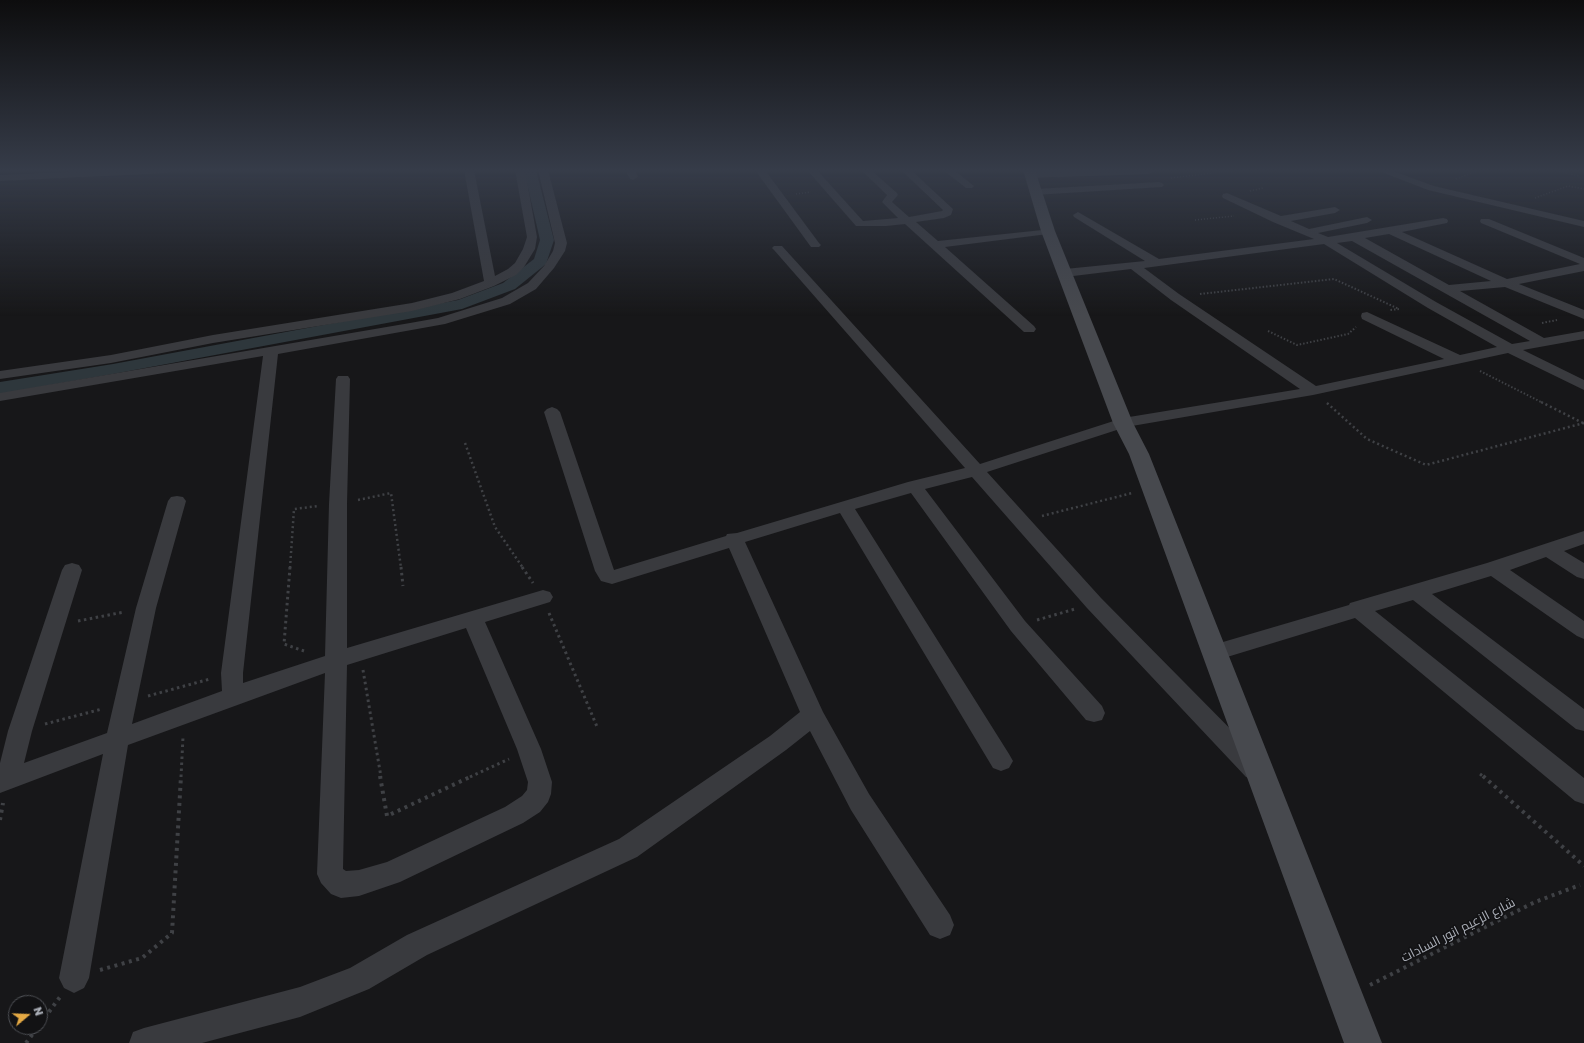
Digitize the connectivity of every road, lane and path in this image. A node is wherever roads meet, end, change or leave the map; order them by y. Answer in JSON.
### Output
{"nodes":[{"id":1,"x":478,"y":219,"type":"edge"},
{"id":2,"x":529,"y":219,"type":"edge"},
{"id":3,"x":555,"y":219,"type":"edge"},
{"id":4,"x":796,"y":219,"type":"edge"},
{"id":5,"x":855,"y":219,"type":"edge"},
{"id":6,"x":918,"y":219,"type":"edge"},
{"id":7,"x":1044,"y":219,"type":"edge"},
{"id":8,"x":1084,"y":219,"type":"edge"},
{"id":9,"x":1208,"y":219,"type":"edge"},
{"id":10,"x":1274,"y":219,"type":"edge"},
{"id":11,"x":1285,"y":219,"type":"edge"},
{"id":12,"x":1562,"y":219,"type":"edge"},
{"id":13,"x":907,"y":220,"type":"junction"},
{"id":14,"x":1195,"y":220,"type":"dead end"},
{"id":15,"x":1277,"y":220,"type":"junction"},
{"id":16,"x":1366,"y":220,"type":"dead end"},
{"id":17,"x":1443,"y":221,"type":"dead end"},
{"id":18,"x":1485,"y":222,"type":"dead end"},
{"id":19,"x":1584,"y":224,"type":"edge"},
{"id":20,"x":1048,"y":231,"type":"junction"},
{"id":21,"x":1392,"y":231,"type":"junction"},
{"id":22,"x":1306,"y":232,"type":"junction"},
{"id":23,"x":1354,"y":237,"type":"junction"},
{"id":24,"x":1325,"y":240,"type":"junction"},
{"id":25,"x":816,"y":245,"type":"dead end"},
{"id":26,"x":937,"y":245,"type":"junction"},
{"id":27,"x":778,"y":248,"type":"dead end"},
{"id":28,"x":1584,"y":262,"type":"edge"},
{"id":29,"x":1157,"y":263,"type":"junction"},
{"id":30,"x":1133,"y":266,"type":"junction"},
{"id":31,"x":1584,"y":267,"type":"edge"},
{"id":32,"x":1065,"y":273,"type":"junction"},
{"id":33,"x":490,"y":283,"type":"junction"},
{"id":34,"x":1506,"y":283,"type":"junction"},
{"id":35,"x":1448,"y":288,"type":"junction"},
{"id":36,"x":1175,"y":297,"type":"junction"},
{"id":37,"x":1583,"y":315,"type":"edge"},
{"id":38,"x":1367,"y":316,"type":"junction"},
{"id":39,"x":1519,"y":328,"type":"junction"},
{"id":40,"x":1029,"y":329,"type":"dead end"},
{"id":41,"x":1268,"y":331,"type":"dead end"},
{"id":42,"x":1584,"y":335,"type":"edge"},
{"id":43,"x":1542,"y":342,"type":"junction"},
{"id":44,"x":1510,"y":348,"type":"junction"},
{"id":45,"x":271,"y":351,"type":"junction"},
{"id":46,"x":1458,"y":360,"type":"junction"},
{"id":47,"x":0,"y":375,"type":"edge"},
{"id":48,"x":343,"y":379,"type":"dead end"},
{"id":49,"x":1584,"y":386,"type":"edge"},
{"id":50,"x":1313,"y":391,"type":"junction"},
{"id":51,"x":0,"y":397,"type":"edge"},
{"id":52,"x":552,"y":412,"type":"dead end"},
{"id":53,"x":1123,"y":423,"type":"junction"},
{"id":54,"x":1584,"y":423,"type":"edge"},
{"id":55,"x":465,"y":443,"type":"dead end"},
{"id":56,"x":977,"y":470,"type":"junction"},
{"id":57,"x":914,"y":486,"type":"junction"},
{"id":58,"x":1152,"y":488,"type":"junction"},
{"id":59,"x":177,"y":501,"type":"dead end"},
{"id":60,"x":338,"y":504,"type":"junction"},
{"id":61,"x":844,"y":506,"type":"junction"},
{"id":62,"x":1021,"y":521,"type":"junction"},
{"id":63,"x":1584,"y":537,"type":"edge"},
{"id":64,"x":734,"y":538,"type":"junction"},
{"id":65,"x":1547,"y":549,"type":"junction"},
{"id":66,"x":1494,"y":568,"type":"junction"},
{"id":67,"x":72,"y":570,"type":"dead end"},
{"id":68,"x":1584,"y":572,"type":"edge"},
{"id":69,"x":403,"y":586,"type":"dead end"},
{"id":70,"x":1416,"y":592,"type":"junction"},
{"id":71,"x":543,"y":597,"type":"junction"},
{"id":72,"x":1094,"y":603,"type":"junction"},
{"id":73,"x":146,"y":608,"type":"junction"},
{"id":74,"x":1357,"y":608,"type":"junction"},
{"id":75,"x":473,"y":619,"type":"junction"},
{"id":76,"x":56,"y":625,"type":"junction"},
{"id":77,"x":1018,"y":626,"type":"junction"},
{"id":78,"x":1584,"y":631,"type":"edge"},
{"id":79,"x":360,"y":652,"type":"junction"},
{"id":80,"x":1214,"y":653,"type":"junction"},
{"id":81,"x":336,"y":661,"type":"junction"},
{"id":82,"x":232,"y":673,"type":"junction"},
{"id":83,"x":233,"y":696,"type":"junction"},
{"id":84,"x":124,"y":703,"type":"junction"},
{"id":85,"x":1094,"y":713,"type":"dead end"},
{"id":86,"x":184,"y":715,"type":"junction"},
{"id":87,"x":813,"y":715,"type":"junction"},
{"id":88,"x":1584,"y":722,"type":"edge"},
{"id":89,"x":598,"y":729,"type":"dead end"},
{"id":90,"x":20,"y":731,"type":"junction"},
{"id":91,"x":119,"y":738,"type":"junction"},
{"id":92,"x":529,"y":749,"type":"junction"},
{"id":93,"x":1001,"y":762,"type":"dead end"},
{"id":94,"x":1480,"y":774,"type":"dead end"},
{"id":95,"x":1263,"y":779,"type":"junction"},
{"id":96,"x":4,"y":781,"type":"edge"},
{"id":97,"x":1584,"y":793,"type":"edge"},
{"id":98,"x":1584,"y":866,"type":"edge"},
{"id":99,"x":1580,"y":885,"type":"dead end"},
{"id":100,"x":940,"y":925,"type":"dead end"},
{"id":101,"x":74,"y":978,"type":"junction"},
{"id":102,"x":1347,"y":998,"type":"junction"},
{"id":103,"x":48,"y":1013,"type":"edge"},
{"id":104,"x":144,"y":1043,"type":"edge"},
{"id":105,"x":1363,"y":1043,"type":"edge"}],
"edges":[{"from":1,"to":33,"type":"street"},
{"from":2,"to":33,"type":"street"},
{"from":3,"to":45,"type":"street"},
{"from":4,"to":25,"type":"street"},
{"from":5,"to":13,"type":"street"},
{"from":6,"to":13,"type":"street"},
{"from":7,"to":20,"type":"street"},
{"from":8,"to":29,"type":"street"},
{"from":9,"to":14,"type":"path"},
{"from":10,"to":15,"type":"street"},
{"from":11,"to":15,"type":"street"},
{"from":12,"to":19,"type":"street"},
{"from":13,"to":26,"type":"street"},
{"from":15,"to":22,"type":"street"},
{"from":16,"to":22,"type":"street"},
{"from":17,"to":21,"type":"street"},
{"from":18,"to":28,"type":"street"},
{"from":20,"to":26,"type":"street"},
{"from":20,"to":32,"type":"street"},
{"from":21,"to":23,"type":"street"},
{"from":21,"to":34,"type":"street"},
{"from":22,"to":24,"type":"street"},
{"from":23,"to":24,"type":"street"},
{"from":23,"to":35,"type":"street"},
{"from":24,"to":29,"type":"street"},
{"from":24,"to":44,"type":"street"},
{"from":26,"to":40,"type":"street"},
{"from":27,"to":56,"type":"street"},
{"from":29,"to":30,"type":"street"},
{"from":30,"to":32,"type":"street"},
{"from":30,"to":36,"type":"street"},
{"from":31,"to":34,"type":"street"},
{"from":32,"to":53,"type":"street"},
{"from":33,"to":47,"type":"street"},
{"from":34,"to":35,"type":"street"},
{"from":34,"to":37,"type":"street"},
{"from":35,"to":39,"type":"street"},
{"from":36,"to":38,"type":"path"},
{"from":36,"to":50,"type":"street"},
{"from":37,"to":39,"type":"path"},
{"from":38,"to":41,"type":"path"},
{"from":38,"to":46,"type":"street"},
{"from":39,"to":43,"type":"street"},
{"from":42,"to":43,"type":"street"},
{"from":43,"to":44,"type":"street"},
{"from":44,"to":46,"type":"street"},
{"from":44,"to":49,"type":"street"},
{"from":45,"to":51,"type":"street"},
{"from":45,"to":82,"type":"street"},
{"from":46,"to":50,"type":"street"},
{"from":46,"to":54,"type":"path"},
{"from":48,"to":60,"type":"street"},
{"from":50,"to":53,"type":"street"},
{"from":50,"to":54,"type":"path"},
{"from":52,"to":64,"type":"street"},
{"from":53,"to":56,"type":"street"},
{"from":53,"to":58,"type":"street"},
{"from":55,"to":71,"type":"path"},
{"from":56,"to":57,"type":"street"},
{"from":56,"to":62,"type":"street"},
{"from":57,"to":61,"type":"street"},
{"from":57,"to":77,"type":"street"},
{"from":58,"to":62,"type":"path"},
{"from":58,"to":80,"type":"street"},
{"from":59,"to":73,"type":"street"},
{"from":60,"to":69,"type":"path"},
{"from":60,"to":81,"type":"street"},
{"from":60,"to":81,"type":"path"},
{"from":61,"to":64,"type":"street"},
{"from":61,"to":93,"type":"street"},
{"from":62,"to":72,"type":"street"},
{"from":63,"to":65,"type":"street"},
{"from":64,"to":87,"type":"street"},
{"from":65,"to":66,"type":"street"},
{"from":65,"to":68,"type":"street"},
{"from":66,"to":70,"type":"street"},
{"from":66,"to":78,"type":"street"},
{"from":67,"to":76,"type":"street"},
{"from":70,"to":74,"type":"street"},
{"from":70,"to":88,"type":"street"},
{"from":71,"to":75,"type":"street"},
{"from":71,"to":89,"type":"path"},
{"from":72,"to":77,"type":"path"},
{"from":72,"to":95,"type":"street"},
{"from":73,"to":76,"type":"path"},
{"from":73,"to":84,"type":"street"},
{"from":74,"to":80,"type":"street"},
{"from":74,"to":97,"type":"street"},
{"from":75,"to":79,"type":"street"},
{"from":75,"to":92,"type":"street"},
{"from":76,"to":90,"type":"street"},
{"from":77,"to":85,"type":"street"},
{"from":79,"to":81,"type":"street"},
{"from":79,"to":92,"type":"path"},
{"from":80,"to":95,"type":"street"},
{"from":81,"to":83,"type":"street"},
{"from":81,"to":92,"type":"street"},
{"from":82,"to":83,"type":"street"},
{"from":82,"to":84,"type":"path"},
{"from":83,"to":86,"type":"street"},
{"from":84,"to":90,"type":"path"},
{"from":84,"to":91,"type":"street"},
{"from":86,"to":91,"type":"street"},
{"from":86,"to":101,"type":"path"},
{"from":87,"to":100,"type":"street"},
{"from":87,"to":104,"type":"street"},
{"from":90,"to":96,"type":"street"},
{"from":91,"to":96,"type":"street"},
{"from":91,"to":101,"type":"street"},
{"from":94,"to":98,"type":"path"},
{"from":95,"to":102,"type":"street"},
{"from":99,"to":102,"type":"path","name":"شارع الزعيم انور السادات"},
{"from":101,"to":103,"type":"path"},
{"from":102,"to":105,"type":"street"}]}
